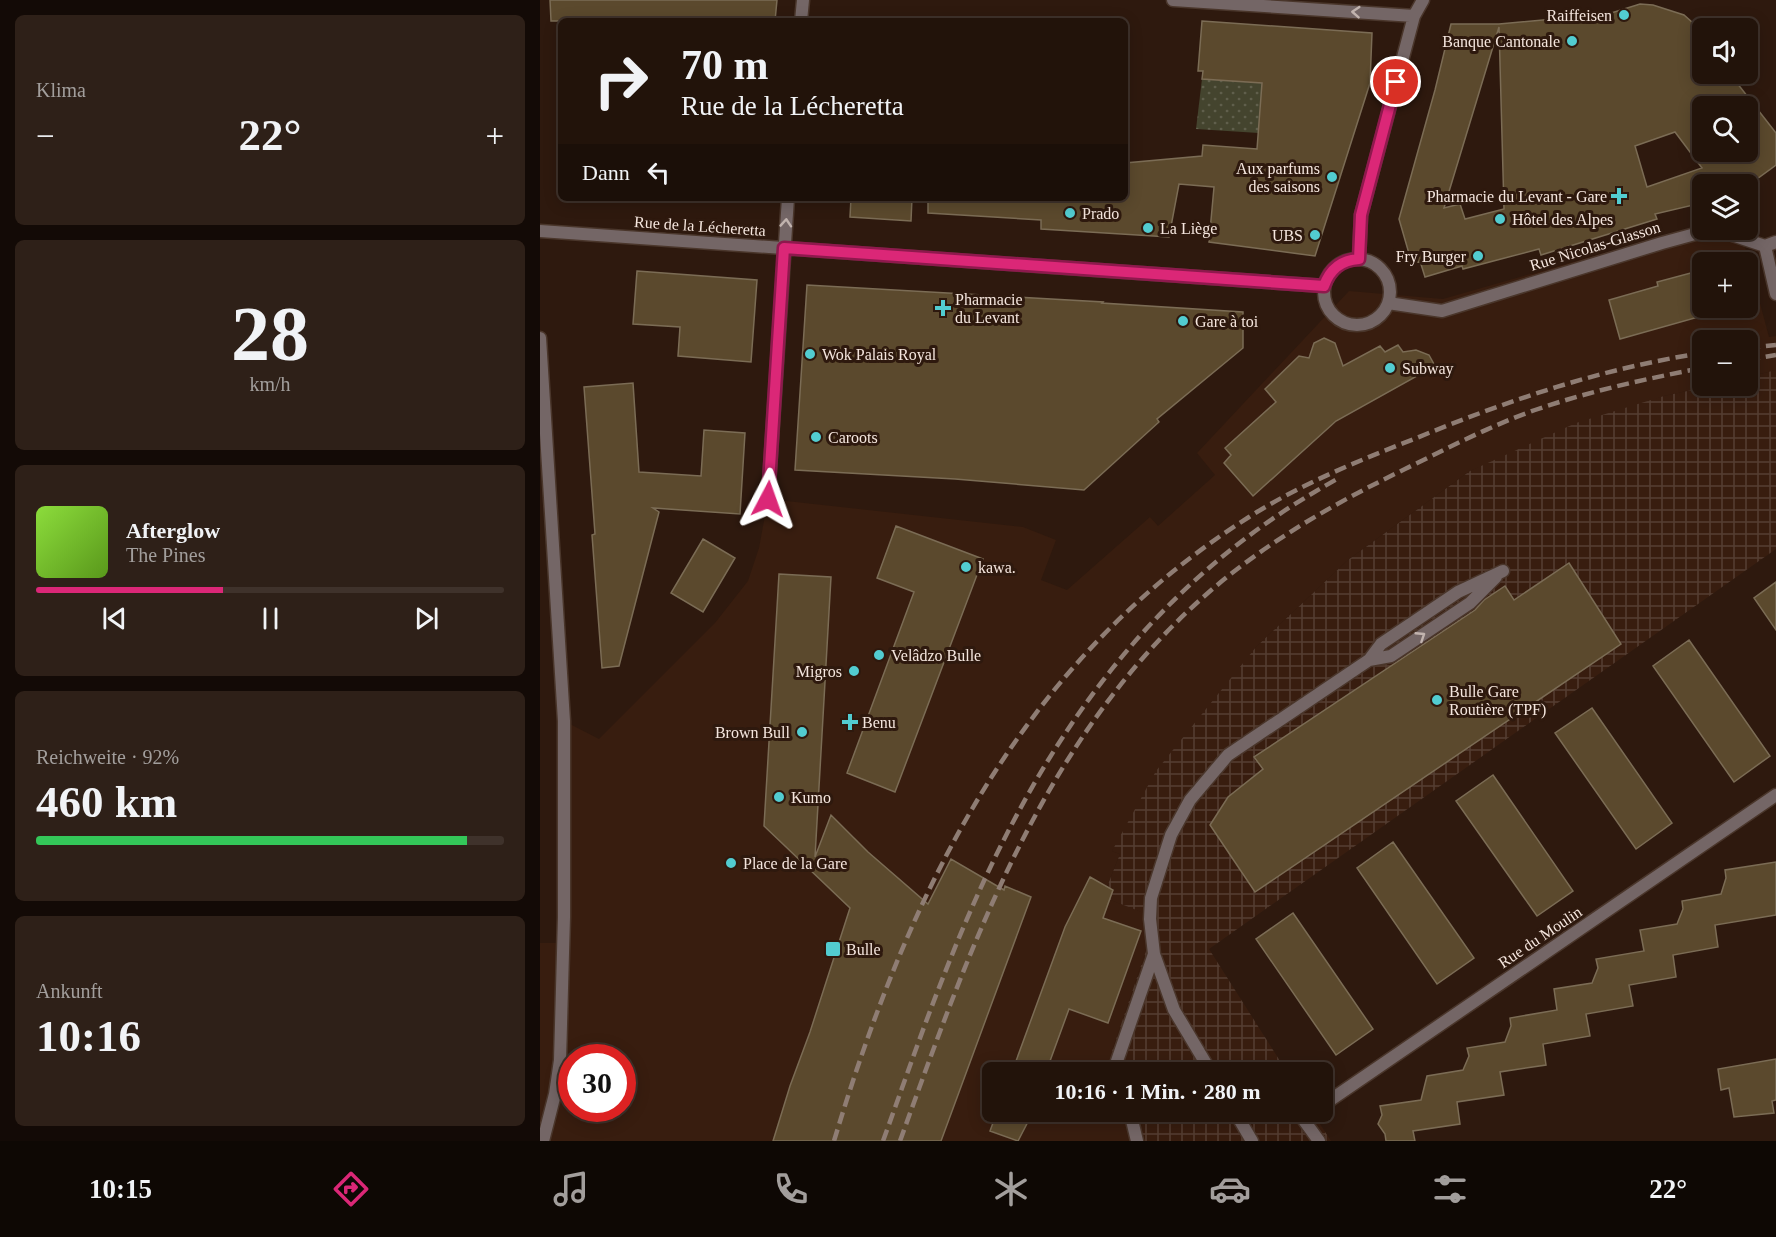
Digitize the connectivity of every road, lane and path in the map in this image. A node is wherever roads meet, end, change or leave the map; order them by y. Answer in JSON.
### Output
{"nodes":[{"id":1,"x":802,"y":0,"type":"edge"},
{"id":2,"x":1173,"y":0,"type":"edge"},
{"id":3,"x":1423,"y":0,"type":"edge"},
{"id":4,"x":1414,"y":16,"type":"junction"},
{"id":5,"x":801,"y":18,"type":"edge"},
{"id":6,"x":788,"y":201,"type":"edge"},
{"id":7,"x":540,"y":231,"type":"edge"},
{"id":8,"x":1771,"y":244,"type":"edge"},
{"id":9,"x":784,"y":248,"type":"junction"},
{"id":10,"x":1359,"y":259,"type":"junction"},
{"id":11,"x":1324,"y":286,"type":"junction"},
{"id":12,"x":1776,"y":294,"type":"edge"},
{"id":13,"x":1388,"y":303,"type":"junction"},
{"id":14,"x":540,"y":338,"type":"edge"},
{"id":15,"x":768,"y":499,"type":"dead end"},
{"id":16,"x":1369,"y":660,"type":"junction"},
{"id":17,"x":1776,"y":795,"type":"edge"},
{"id":18,"x":1154,"y":954,"type":"junction"},
{"id":19,"x":1117,"y":1062,"type":"edge"},
{"id":20,"x":1205,"y":1062,"type":"edge"},
{"id":21,"x":1333,"y":1098,"type":"edge"},
{"id":22,"x":1132,"y":1122,"type":"edge"},
{"id":23,"x":1240,"y":1122,"type":"edge"},
{"id":24,"x":1305,"y":1122,"type":"edge"},
{"id":25,"x":543,"y":1141,"type":"edge"},
{"id":26,"x":1137,"y":1141,"type":"edge"},
{"id":27,"x":1252,"y":1141,"type":"edge"},
{"id":28,"x":1319,"y":1141,"type":"edge"}],
"edges":[{"from":1,"to":5,"type":"street"},
{"from":4,"to":2,"type":"street","one_way":true},
{"from":3,"to":4,"type":"street"},
{"from":4,"to":10,"type":"street"},
{"from":9,"to":6,"type":"street","one_way":true},
{"from":7,"to":9,"type":"street","name":"Rue de la Lécheretta"},
{"from":8,"to":12,"type":"street"},
{"from":8,"to":13,"type":"street","name":"Rue Nicolas-Glasson"},
{"from":9,"to":11,"type":"street","name":"Rue de la Lécheretta"},
{"from":9,"to":15,"type":"street"},
{"from":10,"to":11,"type":"street"},
{"from":10,"to":13,"type":"street"},
{"from":11,"to":13,"type":"street"},
{"from":14,"to":25,"type":"street"},
{"from":16,"to":16,"type":"street","one_way":true},
{"from":16,"to":18,"type":"street"},
{"from":17,"to":21,"type":"street","name":"Rue du Moulin"},
{"from":18,"to":19,"type":"street"},
{"from":18,"to":20,"type":"street"},
{"from":22,"to":26,"type":"street"},
{"from":23,"to":27,"type":"street"},
{"from":24,"to":28,"type":"street"}]}
